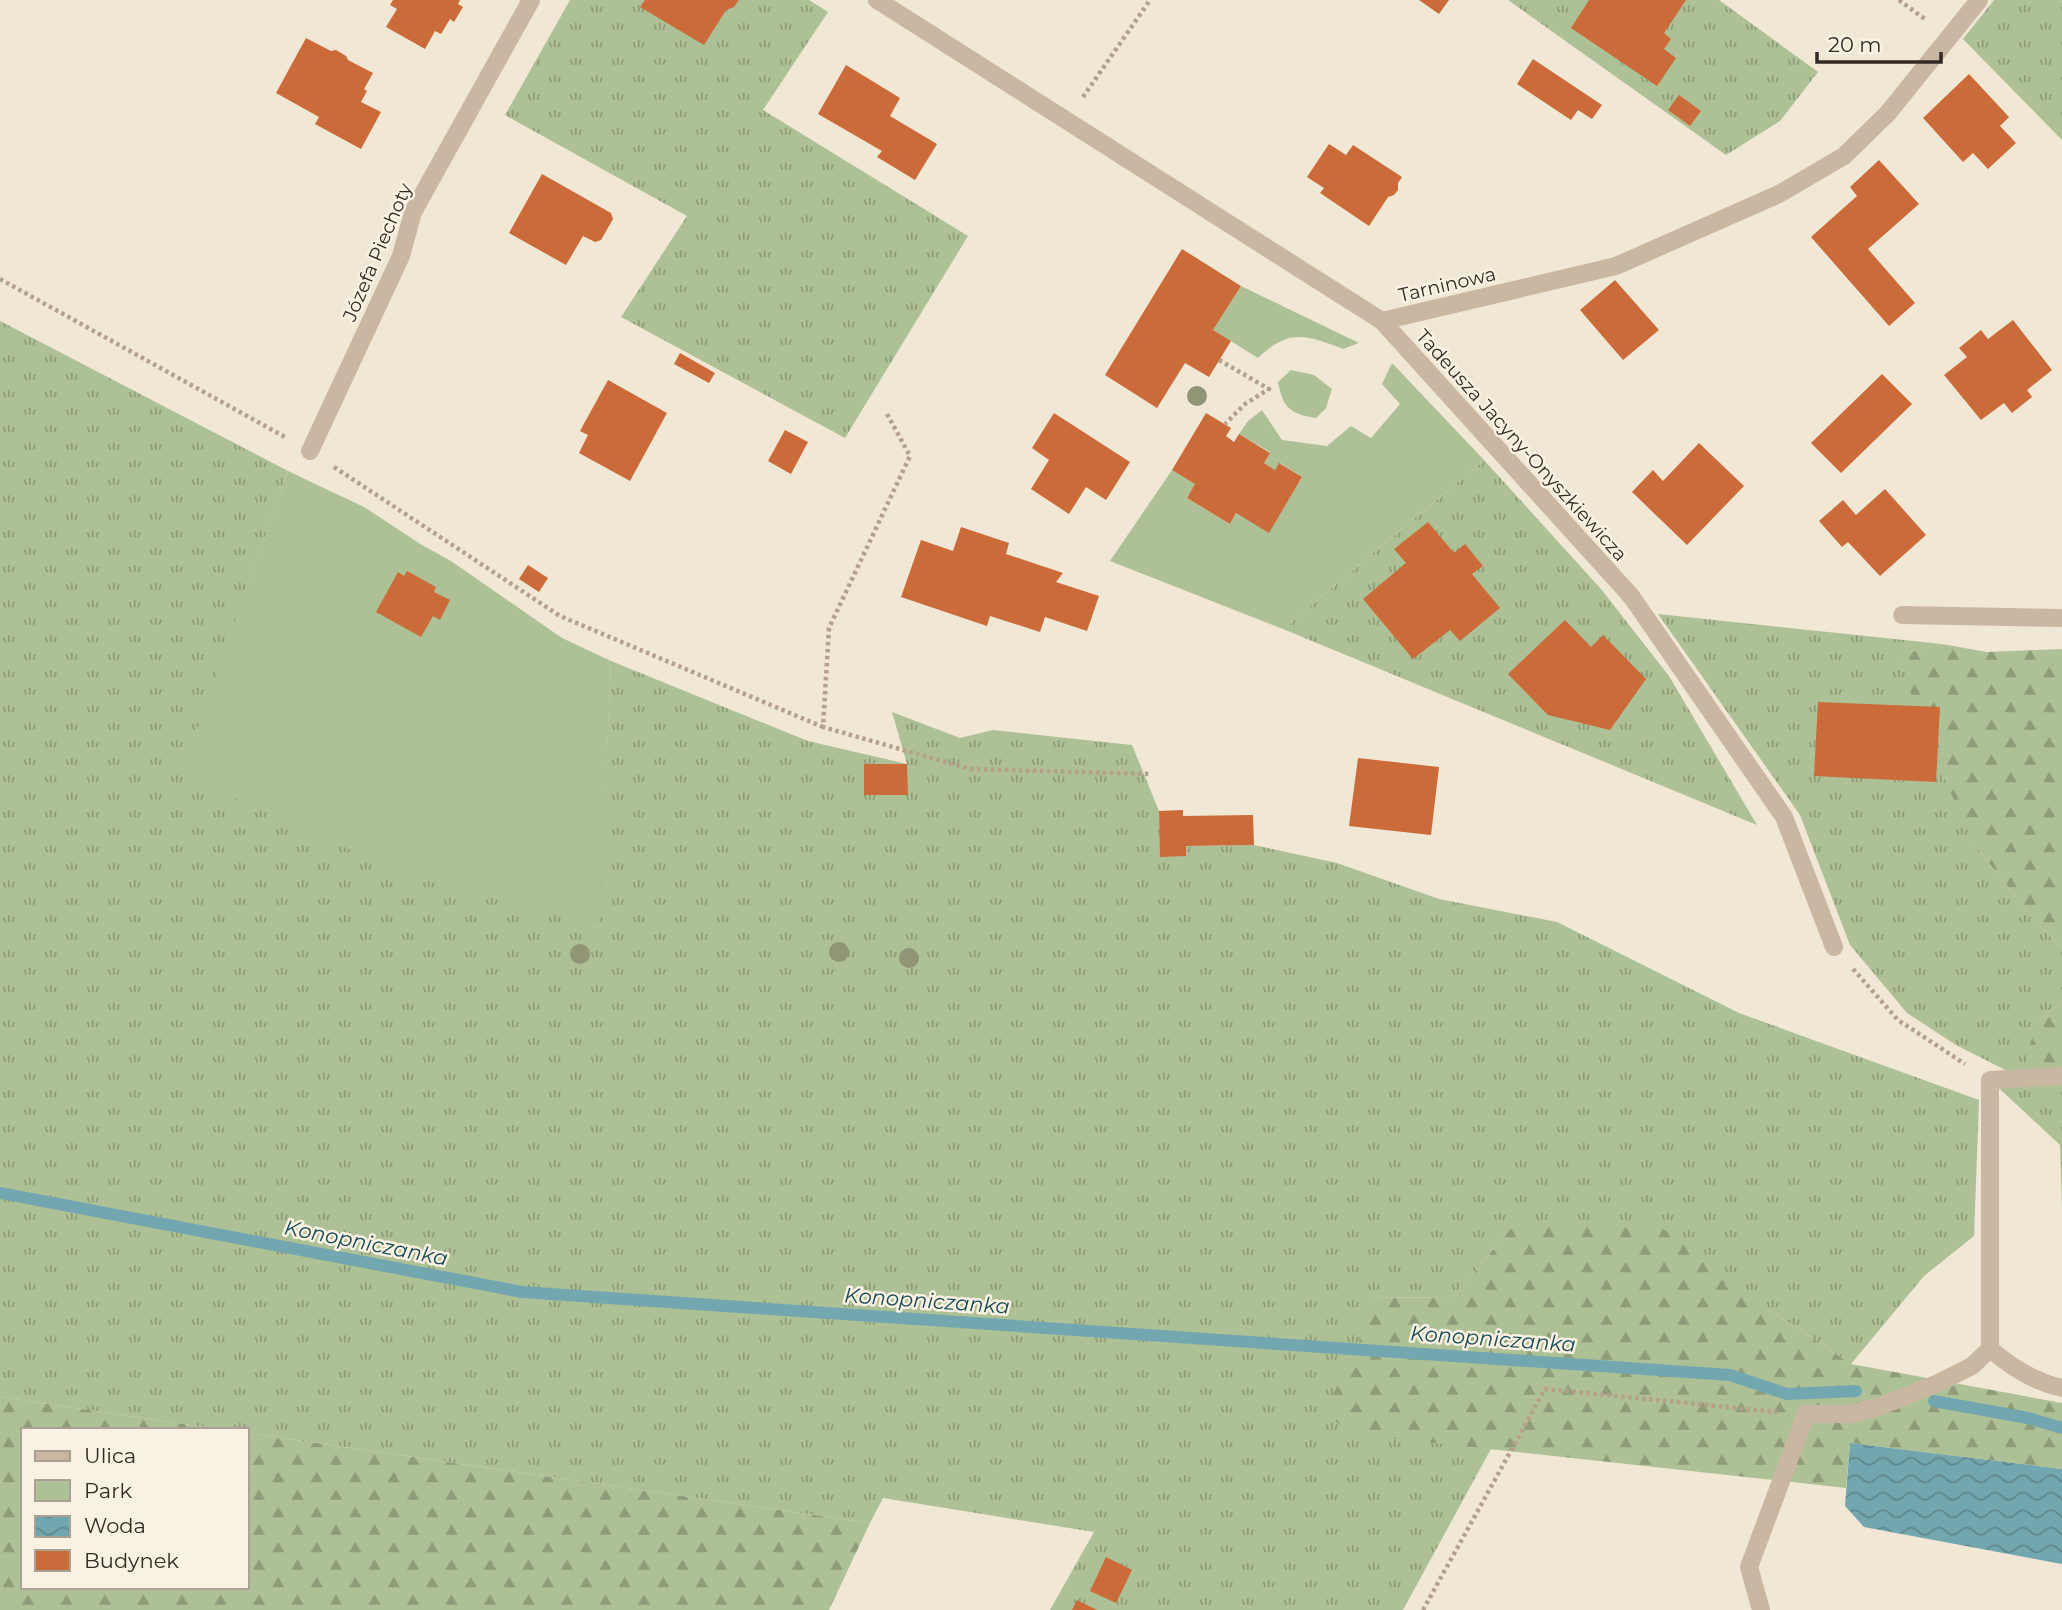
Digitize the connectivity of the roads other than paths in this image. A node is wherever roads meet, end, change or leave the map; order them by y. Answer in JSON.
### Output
{"nodes":[{"id":1,"x":531,"y":0,"type":"edge"},
{"id":2,"x":877,"y":0,"type":"edge"},
{"id":3,"x":1979,"y":0,"type":"edge"},
{"id":4,"x":1382,"y":321,"type":"junction"},
{"id":5,"x":310,"y":451,"type":"road end"},
{"id":6,"x":1902,"y":615,"type":"dead end"},
{"id":7,"x":2062,"y":618,"type":"edge"},
{"id":8,"x":1834,"y":947,"type":"road end"},
{"id":9,"x":2062,"y":1076,"type":"edge"},
{"id":10,"x":1990,"y":1349,"type":"junction"},
{"id":11,"x":2062,"y":1388,"type":"edge"},
{"id":12,"x":1761,"y":1610,"type":"edge"}],
"edges":[{"from":1,"to":5,"type":"street","name":"Józefa Piechoty"},
{"from":2,"to":4,"type":"street","name":"Tarninowa"},
{"from":3,"to":4,"type":"street","name":"Tarninowa"},
{"from":4,"to":8,"type":"street","name":"Tadeusza Jacyny-Onyszkiewicza"},
{"from":6,"to":7,"type":"street"},
{"from":9,"to":10,"type":"street"},
{"from":10,"to":11,"type":"street"},
{"from":10,"to":12,"type":"street"}]}
